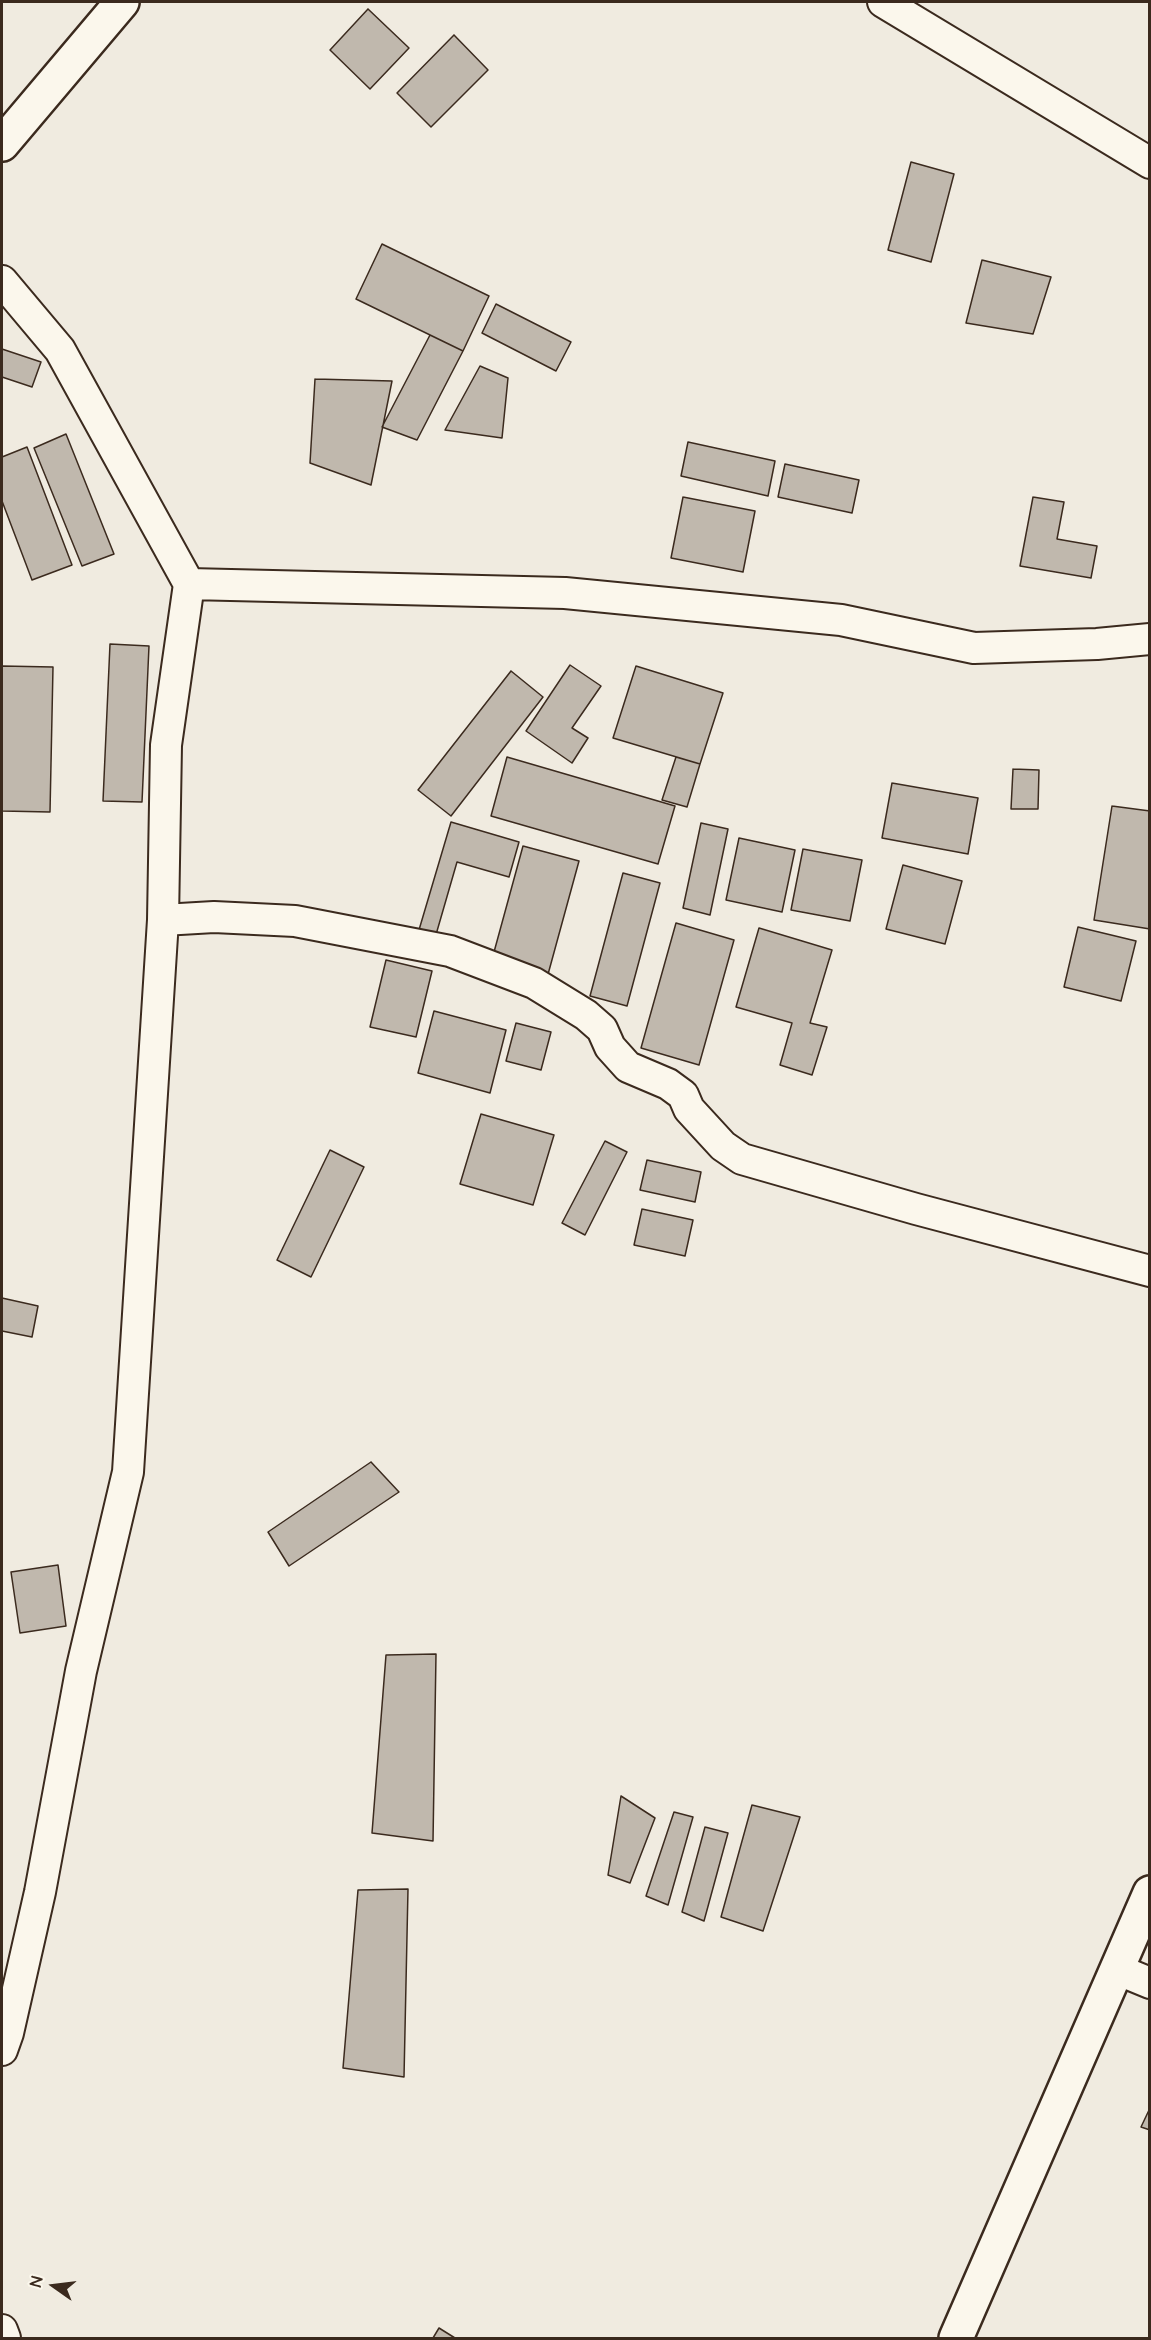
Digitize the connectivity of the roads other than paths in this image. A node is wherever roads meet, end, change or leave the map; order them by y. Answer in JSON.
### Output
{"nodes":[{"id":1,"x":122,"y":2,"type":"edge"},
{"id":2,"x":883,"y":2,"type":"edge"},
{"id":3,"x":2,"y":144,"type":"edge"},
{"id":4,"x":1149,"y":163,"type":"edge"},
{"id":5,"x":2,"y":280,"type":"edge"},
{"id":6,"x":189,"y":584,"type":"junction"},
{"id":7,"x":1149,"y":639,"type":"edge"},
{"id":8,"x":163,"y":920,"type":"junction"},
{"id":9,"x":1149,"y":1271,"type":"edge"},
{"id":10,"x":1149,"y":1893,"type":"edge"},
{"id":11,"x":1116,"y":1969,"type":"junction"},
{"id":12,"x":1149,"y":1983,"type":"edge"},
{"id":13,"x":2,"y":2050,"type":"edge"},
{"id":14,"x":2,"y":2330,"type":"edge"},
{"id":15,"x":5,"y":2338,"type":"edge"},
{"id":16,"x":956,"y":2338,"type":"edge"}],
"edges":[{"from":1,"to":3,"type":"main road"},
{"from":2,"to":4,"type":"street"},
{"from":5,"to":6,"type":"street"},
{"from":6,"to":7,"type":"street"},
{"from":6,"to":8,"type":"street"},
{"from":8,"to":9,"type":"street"},
{"from":8,"to":13,"type":"street"},
{"from":10,"to":11,"type":"main road"},
{"from":11,"to":12,"type":"street"},
{"from":11,"to":16,"type":"main road"},
{"from":14,"to":15,"type":"street"}]}
